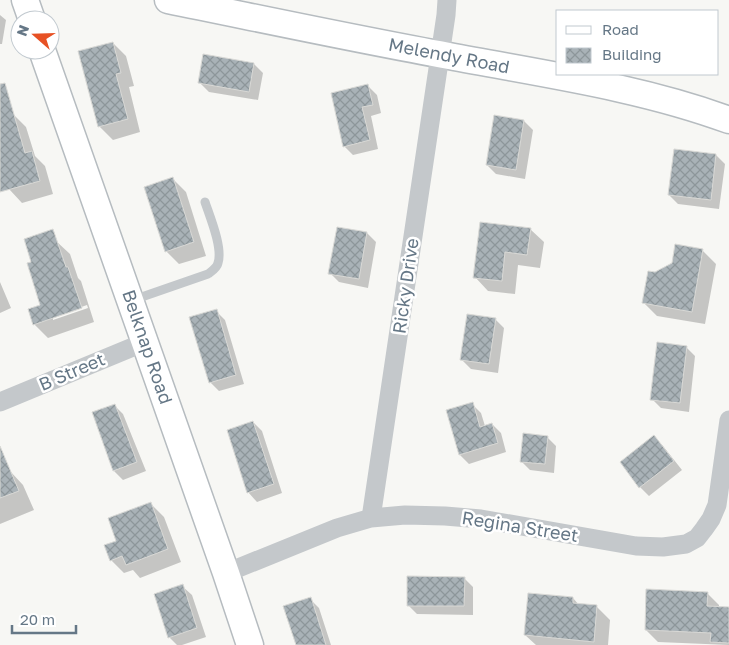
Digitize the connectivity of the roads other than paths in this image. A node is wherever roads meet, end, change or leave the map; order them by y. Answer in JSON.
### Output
{"nodes":[{"id":1,"x":168,"y":0,"type":"edge"},
{"id":2,"x":446,"y":0,"type":"edge"},
{"id":3,"x":440,"y":54,"type":"junction"},
{"id":4,"x":46,"y":60,"type":"edge"},
{"id":5,"x":729,"y":120,"type":"edge"},
{"id":6,"x":205,"y":202,"type":"dead end"},
{"id":7,"x":130,"y":301,"type":"junction"},
{"id":8,"x":145,"y":342,"type":"junction"},
{"id":9,"x":0,"y":402,"type":"edge"},
{"id":10,"x":729,"y":420,"type":"edge"},
{"id":11,"x":371,"y":518,"type":"junction"},
{"id":12,"x":226,"y":573,"type":"junction"},
{"id":13,"x":250,"y":645,"type":"edge"}],
"edges":[{"from":1,"to":3,"type":"street","name":"Melendy Road"},
{"from":2,"to":3,"type":"street","name":"Ricky Drive"},
{"from":3,"to":5,"type":"street","name":"Melendy Road"},
{"from":3,"to":11,"type":"street","name":"Ricky Drive"},
{"from":4,"to":7,"type":"street","name":"Belknap Road"},
{"from":6,"to":7,"type":"lane"},
{"from":7,"to":8,"type":"street","name":"Belknap Road"},
{"from":8,"to":9,"type":"street","name":"B Street"},
{"from":8,"to":12,"type":"street","name":"Belknap Road"},
{"from":10,"to":11,"type":"street","name":"Regina Street"},
{"from":11,"to":12,"type":"street","name":"Regina Street"},
{"from":12,"to":13,"type":"street","name":"Belknap Road"}]}
